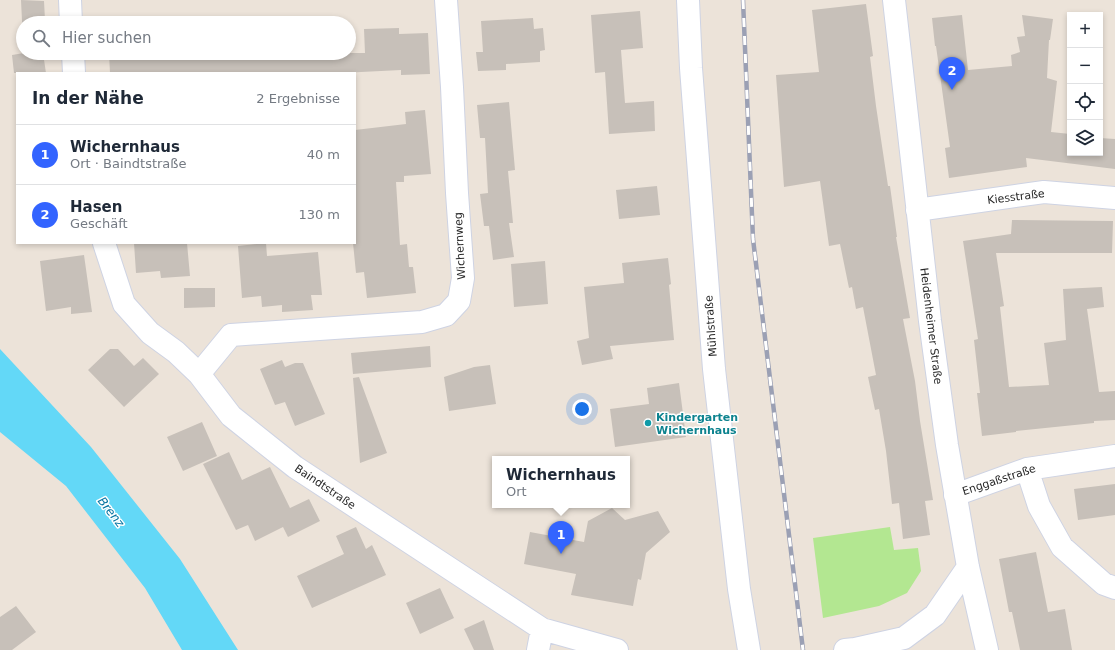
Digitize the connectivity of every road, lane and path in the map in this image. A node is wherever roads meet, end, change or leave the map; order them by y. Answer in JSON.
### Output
{"nodes":[{"id":1,"x":70,"y":0,"type":"edge"},
{"id":2,"x":83,"y":0,"type":"edge"},
{"id":3,"x":88,"y":0,"type":"edge"},
{"id":4,"x":446,"y":0,"type":"edge"},
{"id":5,"x":688,"y":0,"type":"edge"},
{"id":6,"x":894,"y":0,"type":"edge"},
{"id":7,"x":71,"y":16,"type":"edge"},
{"id":8,"x":73,"y":60,"type":"edge"},
{"id":9,"x":74,"y":72,"type":"edge"},
{"id":10,"x":1115,"y":198,"type":"edge"},
{"id":11,"x":917,"y":210,"type":"junction"},
{"id":12,"x":104,"y":244,"type":"edge"},
{"id":13,"x":199,"y":374,"type":"junction"},
{"id":14,"x":1115,"y":456,"type":"edge"},
{"id":15,"x":1027,"y":469,"type":"junction"},
{"id":16,"x":955,"y":495,"type":"junction"},
{"id":17,"x":968,"y":567,"type":"junction"},
{"id":18,"x":1115,"y":588,"type":"edge"},
{"id":19,"x":540,"y":640,"type":"edge"},
{"id":20,"x":911,"y":644,"type":"edge"},
{"id":21,"x":617,"y":650,"type":"edge"},
{"id":22,"x":749,"y":650,"type":"edge"},
{"id":23,"x":845,"y":650,"type":"edge"},
{"id":24,"x":987,"y":650,"type":"edge"}],
"edges":[{"from":1,"to":7,"type":"street"},
{"from":2,"to":3,"type":"street"},
{"from":4,"to":13,"type":"street","name":"Wichernweg"},
{"from":5,"to":22,"type":"street","name":"Mühlstraße"},
{"from":6,"to":11,"type":"street","name":"Heidenheimer Straße"},
{"from":8,"to":9,"type":"street"},
{"from":10,"to":11,"type":"street","name":"Kiesstraße"},
{"from":11,"to":16,"type":"street","name":"Heidenheimer Straße"},
{"from":12,"to":13,"type":"street","name":"Baindtstraße"},
{"from":13,"to":19,"type":"street","name":"Baindtstraße"},
{"from":14,"to":15,"type":"street","name":"Enggaßstraße"},
{"from":15,"to":16,"type":"street","name":"Enggaßstraße"},
{"from":15,"to":18,"type":"street"},
{"from":16,"to":17,"type":"street","name":"Heidenheimer Straße"},
{"from":17,"to":20,"type":"street"},
{"from":17,"to":24,"type":"street","name":"Heidenheimer Straße"},
{"from":19,"to":21,"type":"street","name":"Baindtstraße"},
{"from":20,"to":23,"type":"street"}]}
